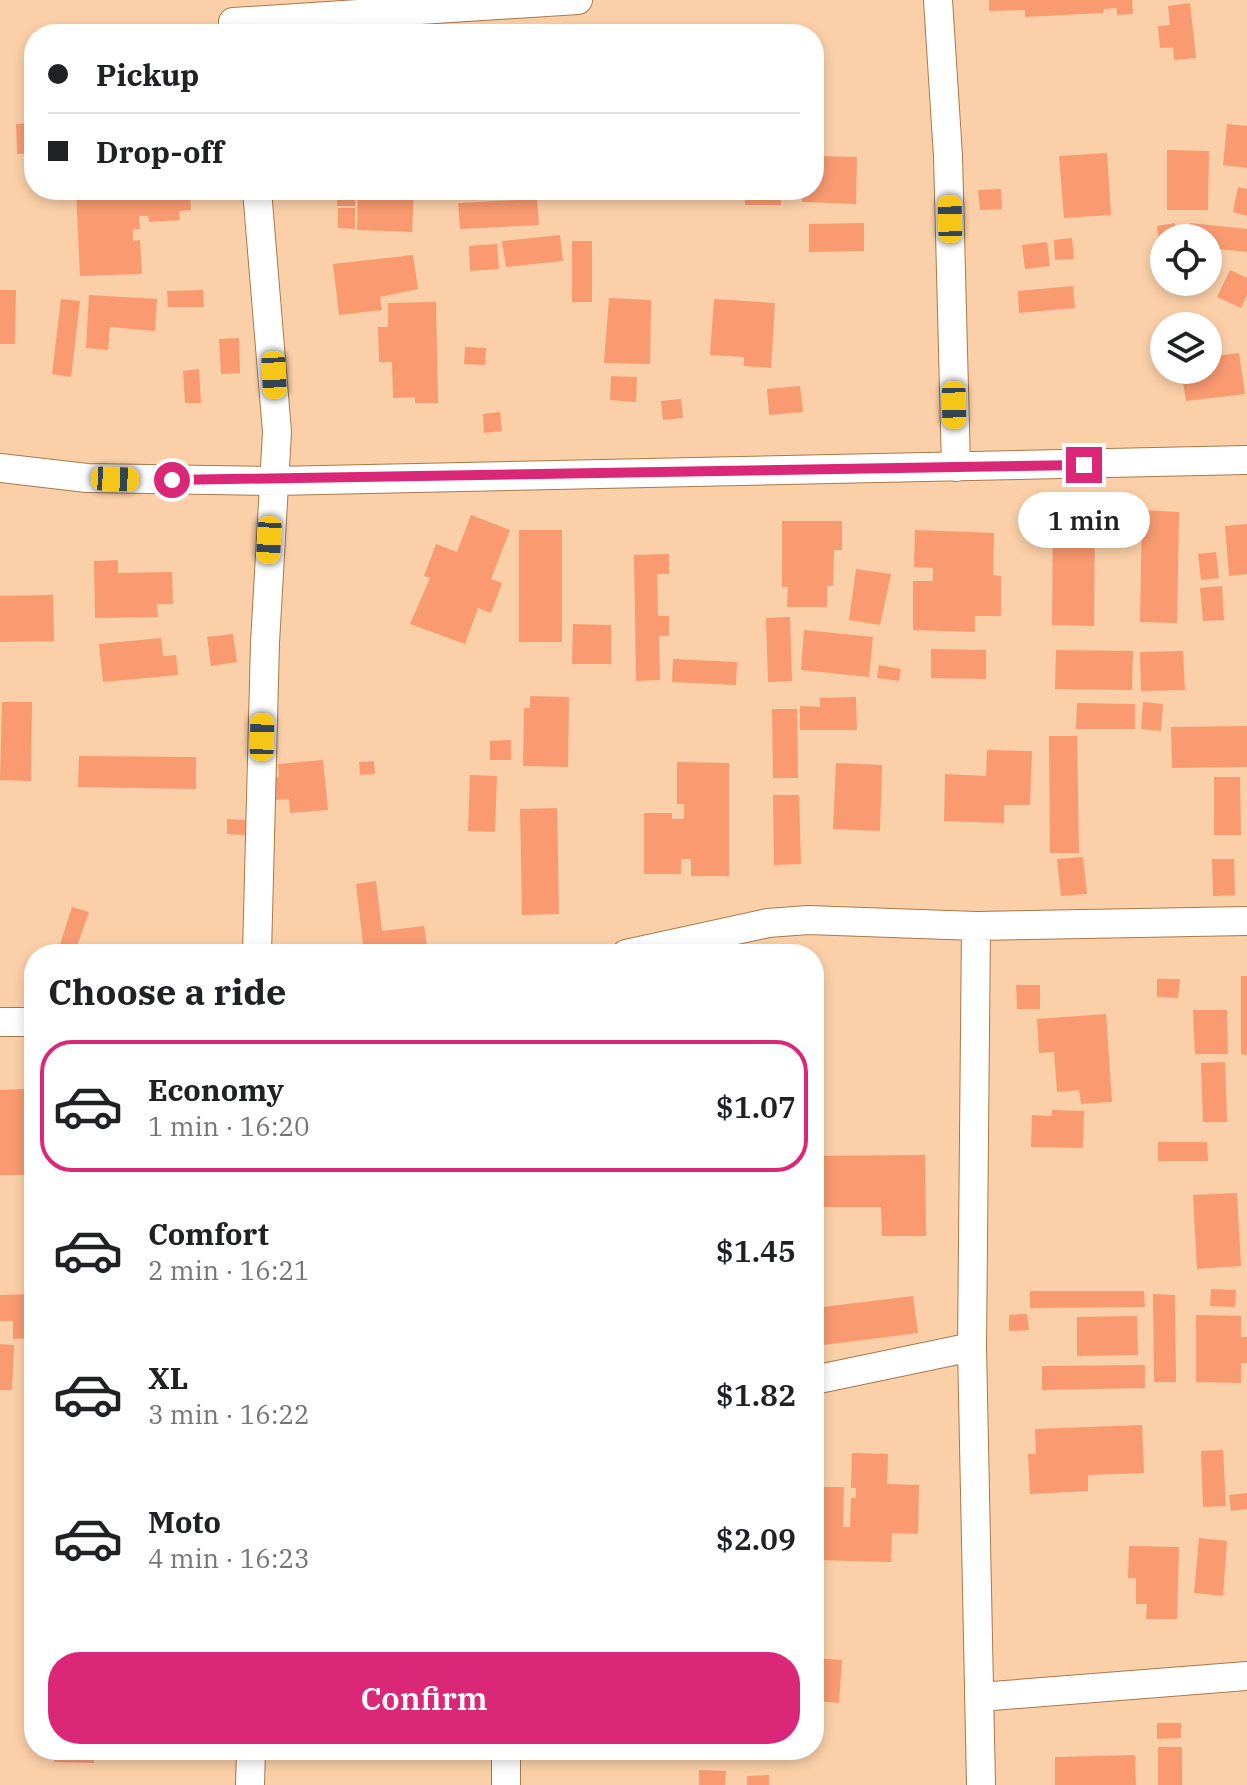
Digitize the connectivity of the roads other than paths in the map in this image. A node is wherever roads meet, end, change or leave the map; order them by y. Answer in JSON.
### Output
{"nodes":[{"id":1,"x":578,"y":0,"type":"edge"},
{"id":2,"x":938,"y":0,"type":"edge"},
{"id":3,"x":232,"y":19,"type":"edge"},
{"id":4,"x":258,"y":200,"type":"edge"},
{"id":5,"x":1247,"y":460,"type":"edge"},
{"id":6,"x":956,"y":467,"type":"junction"},
{"id":7,"x":0,"y":468,"type":"edge"},
{"id":8,"x":275,"y":481,"type":"junction"},
{"id":9,"x":1247,"y":921,"type":"edge"},
{"id":10,"x":976,"y":926,"type":"junction"},
{"id":11,"x":257,"y":944,"type":"edge"},
{"id":12,"x":672,"y":944,"type":"edge"},
{"id":13,"x":0,"y":1022,"type":"edge"},
{"id":14,"x":24,"y":1022,"type":"edge"},
{"id":15,"x":972,"y":1347,"type":"junction"},
{"id":16,"x":824,"y":1378,"type":"edge"},
{"id":17,"x":1247,"y":1676,"type":"edge"},
{"id":18,"x":979,"y":1697,"type":"junction"},
{"id":19,"x":251,"y":1760,"type":"edge"},
{"id":20,"x":506,"y":1760,"type":"edge"},
{"id":21,"x":250,"y":1785,"type":"edge"},
{"id":22,"x":506,"y":1785,"type":"edge"},
{"id":23,"x":981,"y":1785,"type":"edge"}],
"edges":[{"from":1,"to":3,"type":"street"},
{"from":2,"to":6,"type":"street"},
{"from":4,"to":8,"type":"street"},
{"from":5,"to":6,"type":"street"},
{"from":6,"to":8,"type":"street"},
{"from":7,"to":8,"type":"street"},
{"from":8,"to":11,"type":"street"},
{"from":9,"to":10,"type":"street"},
{"from":10,"to":12,"type":"street"},
{"from":10,"to":15,"type":"street"},
{"from":13,"to":14,"type":"street"},
{"from":15,"to":16,"type":"street"},
{"from":15,"to":18,"type":"street"},
{"from":17,"to":18,"type":"street"},
{"from":18,"to":23,"type":"street"},
{"from":19,"to":21,"type":"street"},
{"from":20,"to":22,"type":"street"}]}
